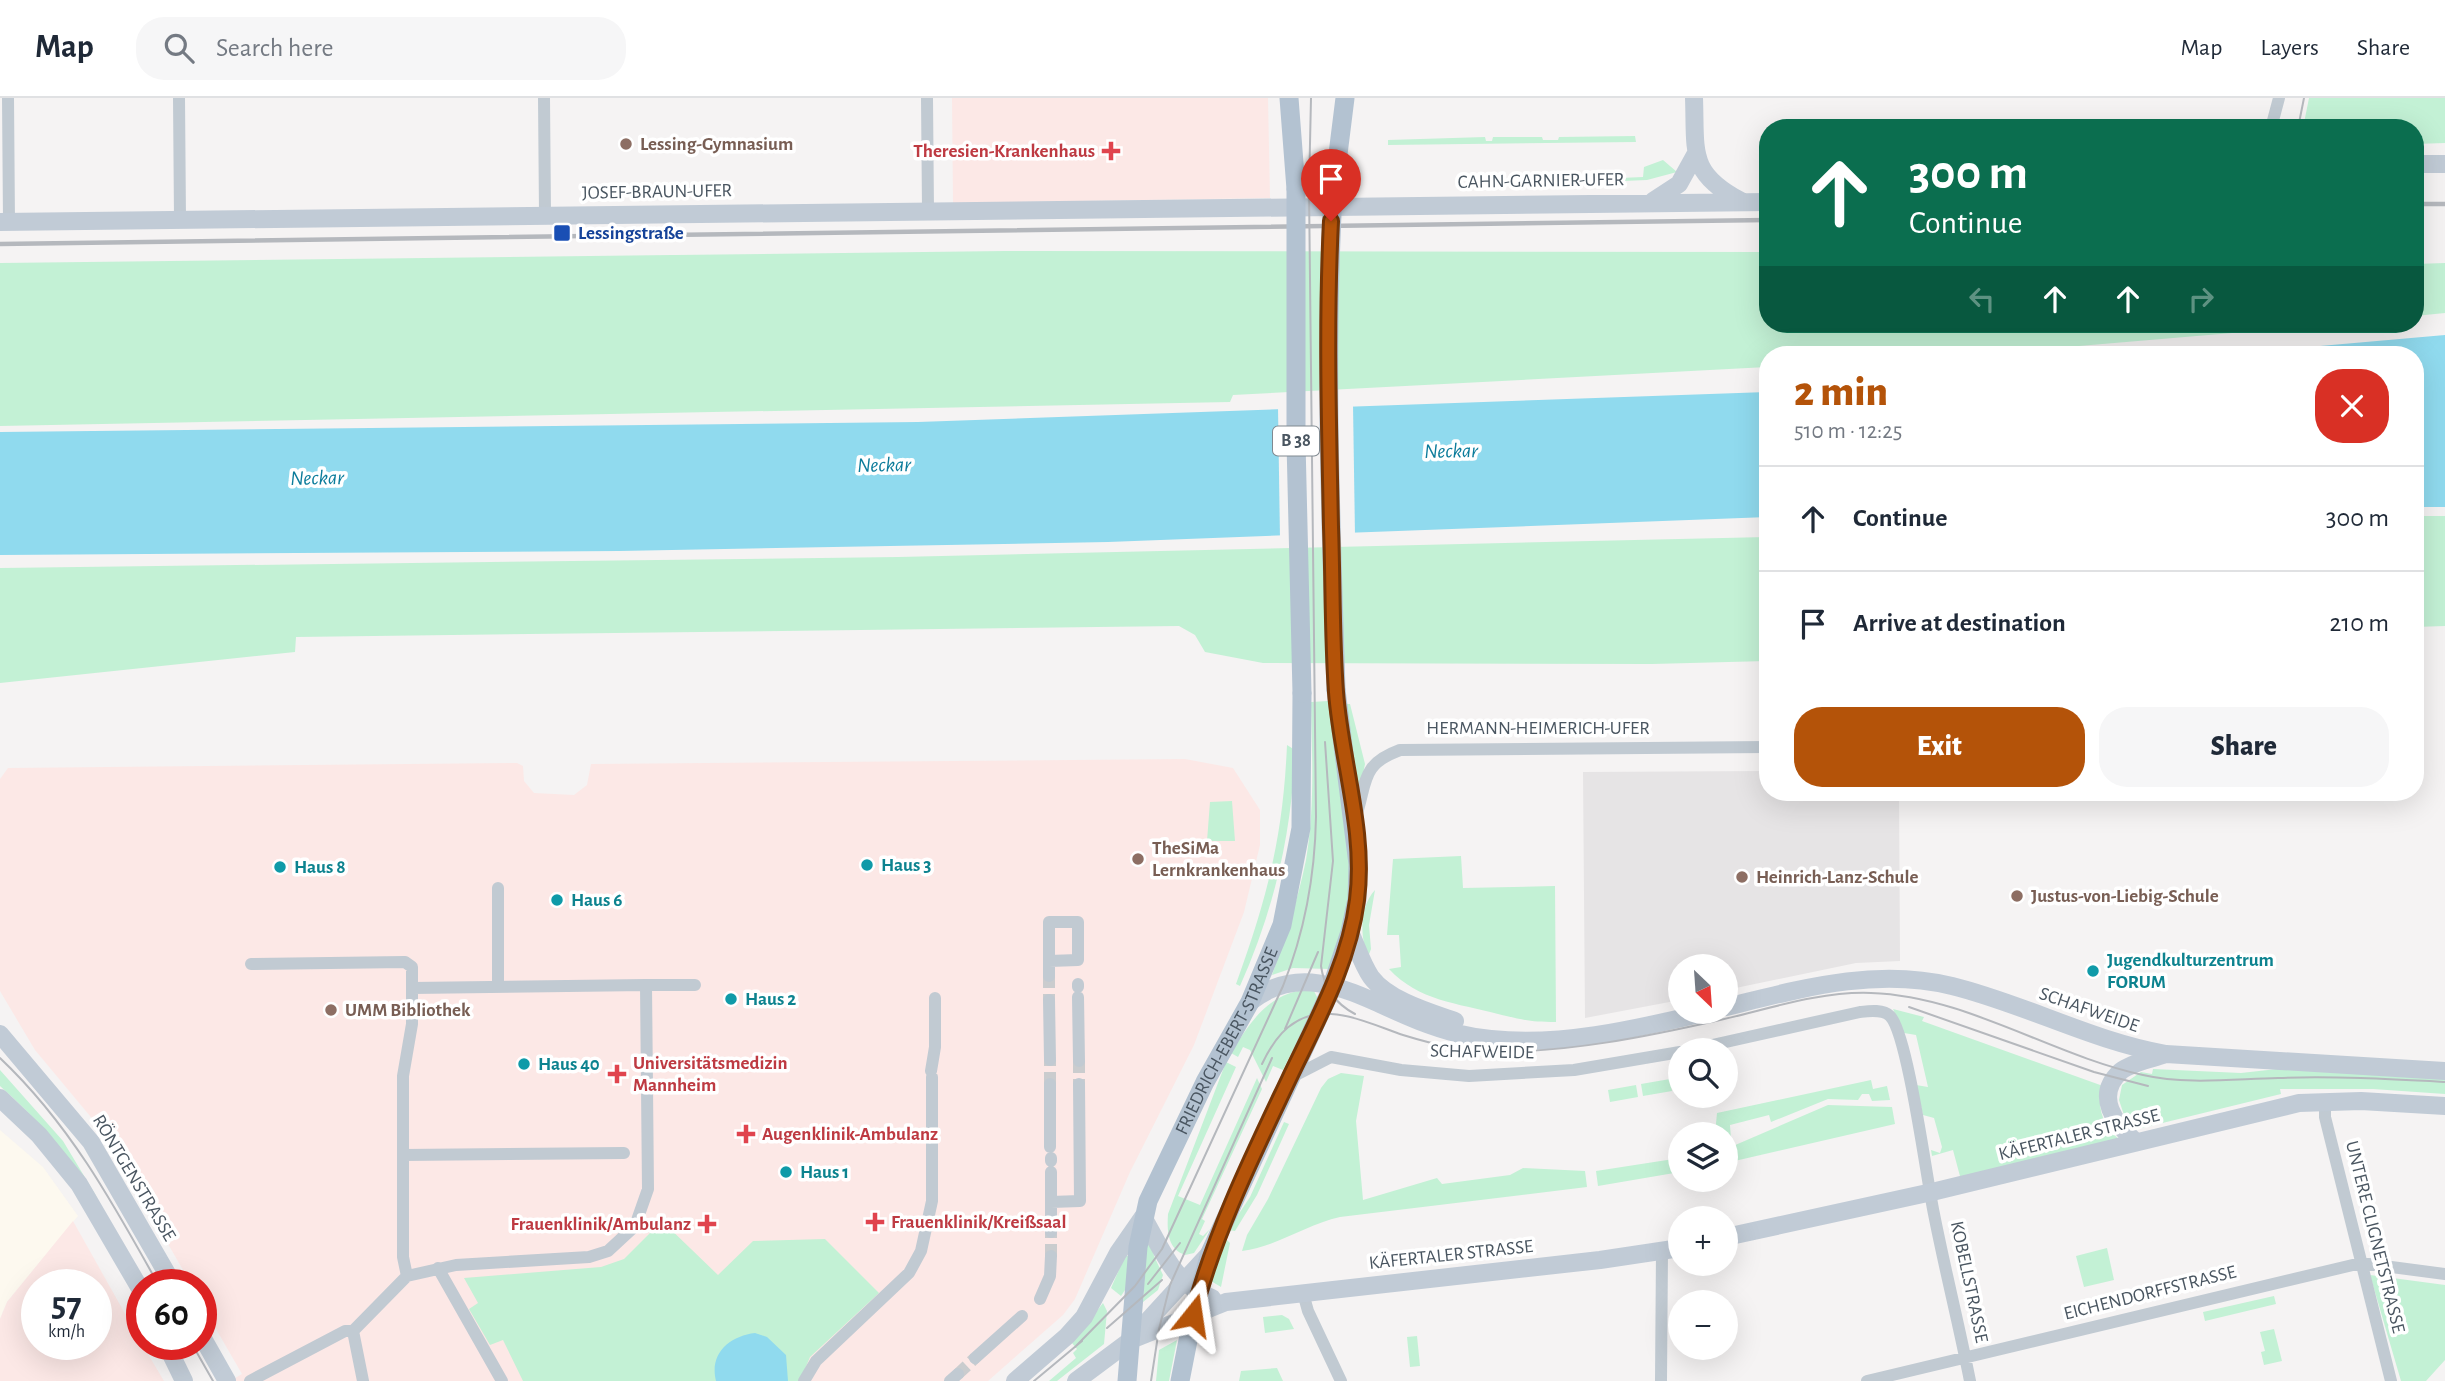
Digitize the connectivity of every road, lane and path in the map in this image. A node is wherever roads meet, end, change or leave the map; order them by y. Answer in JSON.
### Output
{"nodes":[{"id":1,"x":8,"y":98,"type":"edge"},
{"id":2,"x":179,"y":98,"type":"edge"},
{"id":3,"x":544,"y":98,"type":"edge"},
{"id":4,"x":927,"y":98,"type":"edge"},
{"id":5,"x":1289,"y":98,"type":"edge"},
{"id":6,"x":1345,"y":98,"type":"edge"},
{"id":7,"x":1694,"y":98,"type":"edge"},
{"id":8,"x":2279,"y":98,"type":"edge"},
{"id":9,"x":2273,"y":119,"type":"edge"},
{"id":10,"x":1695,"y":155,"type":"junction"},
{"id":11,"x":2424,"y":164,"type":"edge"},
{"id":12,"x":2445,"y":164,"type":"edge"},
{"id":13,"x":1653,"y":201,"type":"junction"},
{"id":14,"x":1741,"y":201,"type":"junction"},
{"id":15,"x":1759,"y":201,"type":"edge"},
{"id":16,"x":1314,"y":205,"type":"joint"},
{"id":17,"x":928,"y":210,"type":"junction"},
{"id":18,"x":545,"y":214,"type":"junction"},
{"id":19,"x":180,"y":219,"type":"junction"},
{"id":20,"x":4,"y":222,"type":"edge"},
{"id":21,"x":1759,"y":747,"type":"edge"},
{"id":22,"x":1354,"y":821,"type":"junction"},
{"id":23,"x":498,"y":888,"type":"dead end"},
{"id":24,"x":1350,"y":932,"type":"junction"},
{"id":25,"x":1078,"y":960,"type":"junction"},
{"id":26,"x":1049,"y":961,"type":"junction"},
{"id":27,"x":251,"y":964,"type":"dead end"},
{"id":28,"x":1049,"y":976,"type":"tunnel mouth"},
{"id":29,"x":646,"y":985,"type":"junction"},
{"id":30,"x":695,"y":985,"type":"dead end"},
{"id":31,"x":1333,"y":985,"type":"junction"},
{"id":32,"x":498,"y":987,"type":"junction"},
{"id":33,"x":412,"y":988,"type":"junction"},
{"id":34,"x":935,"y":998,"type":"dead end"},
{"id":35,"x":1049,"y":1000,"type":"tunnel mouth"},
{"id":36,"x":1250,"y":1002,"type":"junction"},
{"id":37,"x":1738,"y":1004,"type":"edge"},
{"id":38,"x":1668,"y":1020,"type":"edge"},
{"id":39,"x":0,"y":1034,"type":"edge"},
{"id":40,"x":1738,"y":1039,"type":"edge"},
{"id":41,"x":1492,"y":1040,"type":"junction"},
{"id":42,"x":1668,"y":1054,"type":"edge"},
{"id":43,"x":2166,"y":1054,"type":"junction"},
{"id":44,"x":1050,"y":1060,"type":"tunnel mouth"},
{"id":45,"x":1079,"y":1061,"type":"tunnel mouth"},
{"id":46,"x":2445,"y":1071,"type":"edge"},
{"id":47,"x":1289,"y":1079,"type":"junction"},
{"id":48,"x":1050,"y":1084,"type":"tunnel mouth"},
{"id":49,"x":1079,"y":1084,"type":"tunnel mouth"},
{"id":50,"x":0,"y":1098,"type":"edge"},
{"id":51,"x":2325,"y":1101,"type":"junction"},
{"id":52,"x":2445,"y":1106,"type":"edge"},
{"id":53,"x":2136,"y":1142,"type":"junction"},
{"id":54,"x":624,"y":1153,"type":"dead end"},
{"id":55,"x":402,"y":1155,"type":"junction"},
{"id":56,"x":1932,"y":1192,"type":"junction"},
{"id":57,"x":1051,"y":1202,"type":"junction"},
{"id":58,"x":1143,"y":1217,"type":"junction"},
{"id":59,"x":1051,"y":1232,"type":"tunnel mouth"},
{"id":60,"x":1738,"y":1234,"type":"edge"},
{"id":61,"x":1668,"y":1250,"type":"edge"},
{"id":62,"x":1051,"y":1256,"type":"tunnel mouth"},
{"id":63,"x":2361,"y":1263,"type":"junction"},
{"id":64,"x":438,"y":1268,"type":"junction"},
{"id":65,"x":129,"y":1269,"type":"edge"},
{"id":66,"x":164,"y":1269,"type":"edge"},
{"id":67,"x":2445,"y":1273,"type":"edge"},
{"id":68,"x":407,"y":1276,"type":"junction"},
{"id":69,"x":1669,"y":1276,"type":"edge"},
{"id":70,"x":1191,"y":1287,"type":"junction"},
{"id":71,"x":1303,"y":1293,"type":"junction"},
{"id":72,"x":1226,"y":1302,"type":"junction"},
{"id":73,"x":1193,"y":1315,"type":"junction"},
{"id":74,"x":353,"y":1331,"type":"junction"},
{"id":75,"x":1131,"y":1340,"type":"junction"},
{"id":76,"x":975,"y":1358,"type":"tunnel mouth"},
{"id":77,"x":1966,"y":1359,"type":"junction"},
{"id":78,"x":174,"y":1360,"type":"edge"},
{"id":79,"x":215,"y":1360,"type":"edge"},
{"id":80,"x":184,"y":1381,"type":"edge"},
{"id":81,"x":227,"y":1381,"type":"edge"},
{"id":82,"x":250,"y":1381,"type":"edge"},
{"id":83,"x":363,"y":1381,"type":"edge"},
{"id":84,"x":502,"y":1381,"type":"edge"},
{"id":85,"x":804,"y":1381,"type":"edge"},
{"id":86,"x":1015,"y":1381,"type":"edge"},
{"id":87,"x":1076,"y":1381,"type":"edge"},
{"id":88,"x":1127,"y":1381,"type":"edge"},
{"id":89,"x":1180,"y":1381,"type":"edge"},
{"id":90,"x":1340,"y":1381,"type":"edge"},
{"id":91,"x":1661,"y":1381,"type":"edge"},
{"id":92,"x":1867,"y":1381,"type":"edge"},
{"id":93,"x":1970,"y":1381,"type":"edge"},
{"id":94,"x":2391,"y":1381,"type":"edge"}],
"edges":[{"from":1,"to":20,"type":"street"},
{"from":2,"to":19,"type":"street"},
{"from":3,"to":18,"type":"street"},
{"from":4,"to":17,"type":"street"},
{"from":5,"to":36,"type":"main road","name":"FRIEDRICH-EBERT-STRASSE","number":"B 38","bridge":true},
{"from":6,"to":22,"type":"main road","number":"B 38","bridge":true},
{"from":7,"to":10,"type":"main road"},
{"from":8,"to":9,"type":"street"},
{"from":10,"to":13,"type":"main road"},
{"from":10,"to":14,"type":"main road"},
{"from":11,"to":12,"type":"main road"},
{"from":13,"to":14,"type":"main road","name":"CAHN-GARNIER-UFER"},
{"from":13,"to":16,"type":"main road","name":"CAHN-GARNIER-UFER"},
{"from":14,"to":15,"type":"main road","name":"CAHN-GARNIER-UFER"},
{"from":16,"to":17,"type":"main road","name":"JOSEF-BRAUN-UFER"},
{"from":17,"to":18,"type":"main road","name":"JOSEF-BRAUN-UFER"},
{"from":18,"to":19,"type":"main road","name":"JOSEF-BRAUN-UFER"},
{"from":19,"to":20,"type":"main road","name":"JOSEF-BRAUN-UFER"},
{"from":21,"to":22,"type":"street","name":"HERMANN-HEIMERICH-UFER"},
{"from":22,"to":24,"type":"main road","number":"B 38"},
{"from":23,"to":32,"type":"street"},
{"from":24,"to":31,"type":"main road","number":"B 38"},
{"from":24,"to":41,"type":"main road"},
{"from":25,"to":26,"type":"street"},
{"from":25,"to":26,"type":"street"},
{"from":25,"to":45,"type":"street"},
{"from":26,"to":28,"type":"street"},
{"from":27,"to":33,"type":"street"},
{"from":29,"to":30,"type":"street"},
{"from":29,"to":32,"type":"street"},
{"from":29,"to":64,"type":"street"},
{"from":31,"to":36,"type":"main road","name":"SCHAFWEIDE"},
{"from":31,"to":41,"type":"main road","name":"SCHAFWEIDE"},
{"from":31,"to":47,"type":"main road","number":"B 38"},
{"from":32,"to":33,"type":"street"},
{"from":33,"to":55,"type":"street"},
{"from":34,"to":85,"type":"street"},
{"from":35,"to":44,"type":"street"},
{"from":36,"to":58,"type":"main road","name":"FRIEDRICH-EBERT-STRASSE","number":"B 38"},
{"from":37,"to":43,"type":"main road","name":"SCHAFWEIDE"},
{"from":38,"to":41,"type":"main road","name":"SCHAFWEIDE"},
{"from":39,"to":66,"type":"main road","name":"RÖNTGENSTRASSE"},
{"from":40,"to":56,"type":"street"},
{"from":42,"to":47,"type":"street","name":"SCHAFWEIDE"},
{"from":43,"to":46,"type":"main road","name":"SCHAFWEIDE"},
{"from":43,"to":53,"type":"main road"},
{"from":47,"to":70,"type":"main road","number":"B 38"},
{"from":48,"to":57,"type":"street"},
{"from":49,"to":57,"type":"street"},
{"from":50,"to":65,"type":"main road"},
{"from":51,"to":52,"type":"main road","name":"KÄFERTALER STRASSE"},
{"from":51,"to":53,"type":"main road","name":"KÄFERTALER STRASSE"},
{"from":51,"to":63,"type":"street","name":"UNTERE CLIGNETSTRASSE"},
{"from":53,"to":56,"type":"main road","name":"KÄFERTALER STRASSE"},
{"from":54,"to":55,"type":"street"},
{"from":55,"to":68,"type":"street"},
{"from":56,"to":60,"type":"main road","name":"KÄFERTALER STRASSE"},
{"from":56,"to":77,"type":"street","name":"KOBELLSTRASSE"},
{"from":57,"to":59,"type":"street"},
{"from":58,"to":70,"type":"main road"},
{"from":58,"to":75,"type":"main road","name":"FRIEDRICH-EBERT-STRASSE","number":"B 38"},
{"from":58,"to":86,"type":"main road"},
{"from":61,"to":71,"type":"main road","name":"KÄFERTALER STRASSE"},
{"from":62,"to":76,"type":"street"},
{"from":63,"to":67,"type":"street","name":"EICHENDORFFSTRASSE"},
{"from":63,"to":77,"type":"street","name":"EICHENDORFFSTRASSE"},
{"from":63,"to":94,"type":"street","name":"UNTERE CLIGNETSTRASSE"},
{"from":64,"to":68,"type":"street"},
{"from":64,"to":84,"type":"street"},
{"from":68,"to":74,"type":"street"},
{"from":69,"to":91,"type":"street"},
{"from":70,"to":72,"type":"main road","name":"KÄFERTALER STRASSE"},
{"from":70,"to":73,"type":"main road","number":"B 38"},
{"from":70,"to":75,"type":"main road"},
{"from":71,"to":72,"type":"main road","name":"KÄFERTALER STRASSE"},
{"from":71,"to":90,"type":"street"},
{"from":72,"to":73,"type":"main road","name":"KÄFERTALER STRASSE"},
{"from":73,"to":75,"type":"main road","name":"KÄFERTALER STRASSE"},
{"from":73,"to":89,"type":"main road","number":"B 38"},
{"from":74,"to":82,"type":"street"},
{"from":74,"to":83,"type":"street"},
{"from":75,"to":87,"type":"main road","name":"KÄFERTALER STRASSE"},
{"from":75,"to":88,"type":"main road","name":"FRIEDRICH-EBERT-STRASSE","number":"B 38"},
{"from":77,"to":92,"type":"street","name":"EICHENDORFFSTRASSE"},
{"from":77,"to":93,"type":"street","name":"KOBELLSTRASSE"},
{"from":78,"to":80,"type":"main road"},
{"from":79,"to":81,"type":"main road"}]}
